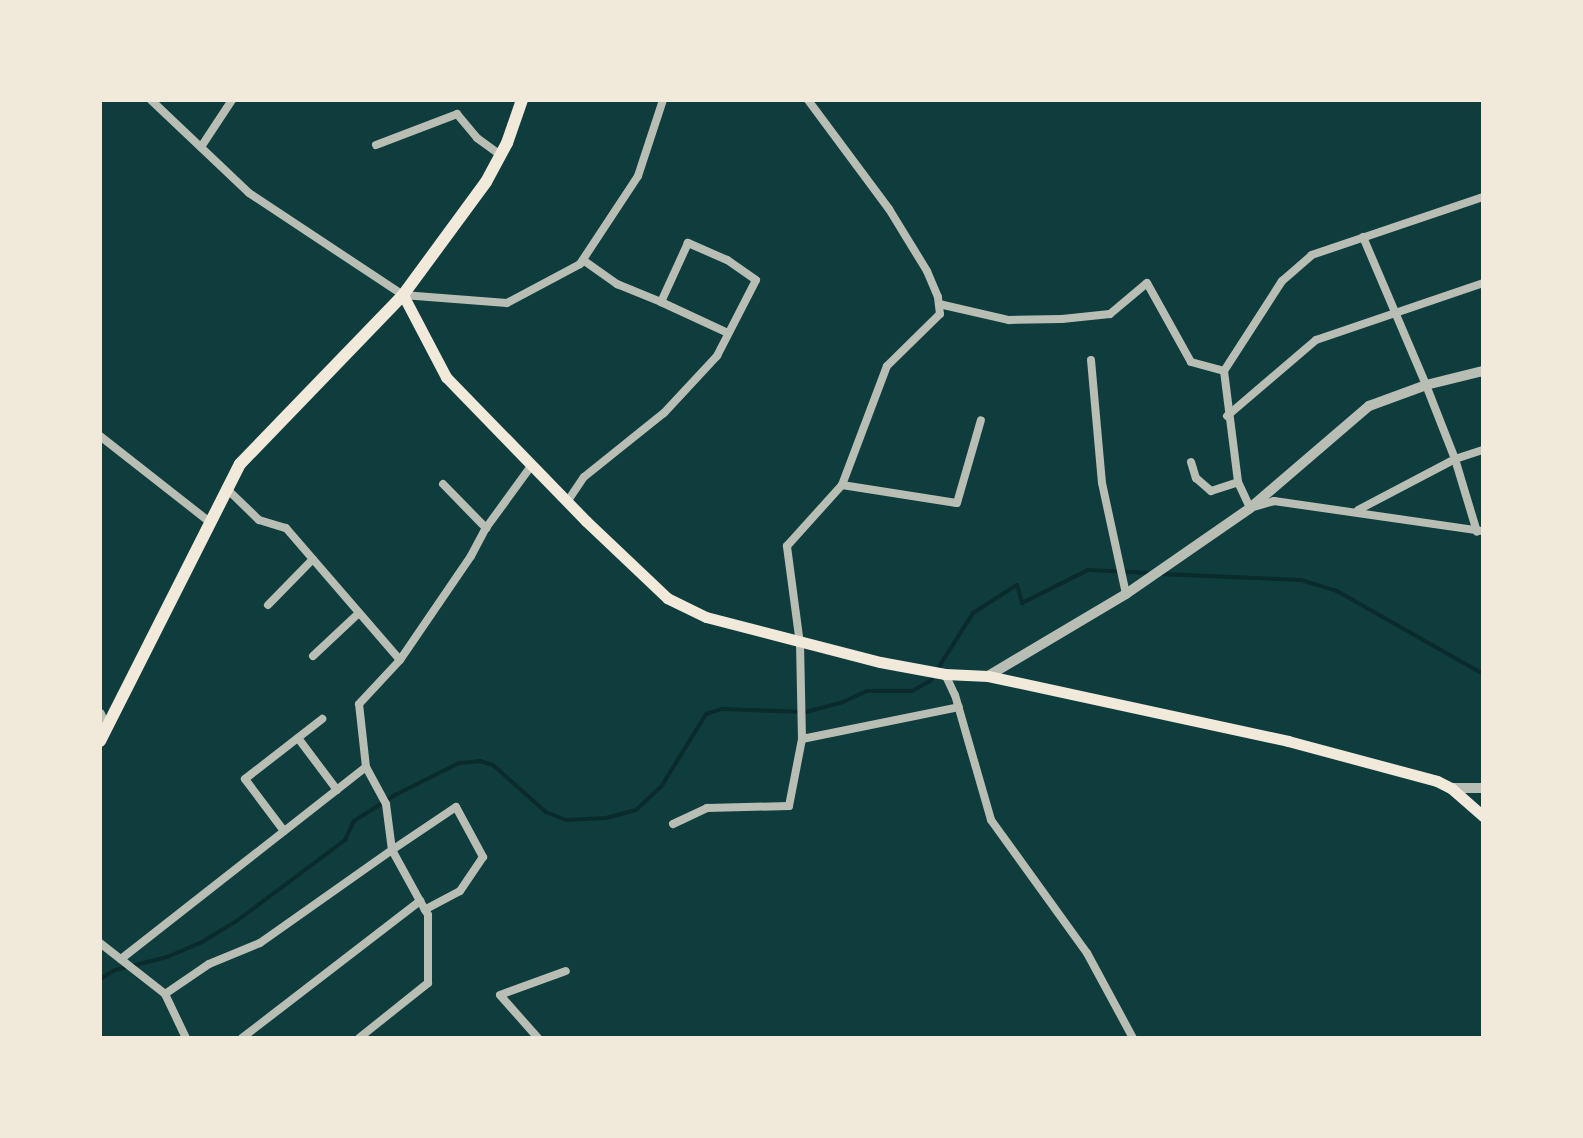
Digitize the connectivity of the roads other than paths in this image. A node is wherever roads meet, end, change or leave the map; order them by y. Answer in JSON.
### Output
{"nodes":[{"id":1,"x":151,"y":100,"type":"edge"},
{"id":2,"x":232,"y":100,"type":"edge"},
{"id":3,"x":522,"y":100,"type":"edge"},
{"id":4,"x":663,"y":100,"type":"edge"},
{"id":5,"x":808,"y":100,"type":"edge"},
{"id":6,"x":376,"y":145,"type":"dead end"},
{"id":7,"x":201,"y":147,"type":"junction"},
{"id":8,"x":500,"y":155,"type":"junction"},
{"id":9,"x":1483,"y":197,"type":"edge"},
{"id":10,"x":1363,"y":237,"type":"junction"},
{"id":11,"x":583,"y":260,"type":"junction"},
{"id":12,"x":1483,"y":283,"type":"edge"},
{"id":13,"x":403,"y":295,"type":"junction"},
{"id":14,"x":661,"y":302,"type":"junction"},
{"id":15,"x":939,"y":304,"type":"junction"},
{"id":16,"x":1395,"y":313,"type":"junction"},
{"id":17,"x":728,"y":333,"type":"junction"},
{"id":18,"x":1091,"y":360,"type":"dead end"},
{"id":19,"x":1224,"y":371,"type":"junction"},
{"id":20,"x":1483,"y":371,"type":"edge"},
{"id":21,"x":1426,"y":385,"type":"junction"},
{"id":22,"x":1227,"y":416,"type":"junction"},
{"id":23,"x":981,"y":420,"type":"dead end"},
{"id":24,"x":100,"y":436,"type":"edge"},
{"id":25,"x":1483,"y":450,"type":"edge"},
{"id":26,"x":1455,"y":459,"type":"junction"},
{"id":27,"x":1191,"y":462,"type":"dead end"},
{"id":28,"x":532,"y":465,"type":"junction"},
{"id":29,"x":1238,"y":482,"type":"junction"},
{"id":30,"x":443,"y":484,"type":"dead end"},
{"id":31,"x":842,"y":485,"type":"junction"},
{"id":32,"x":226,"y":488,"type":"junction"},
{"id":33,"x":567,"y":502,"type":"junction"},
{"id":34,"x":1250,"y":508,"type":"junction"},
{"id":35,"x":1357,"y":510,"type":"junction"},
{"id":36,"x":211,"y":523,"type":"junction"},
{"id":37,"x":486,"y":528,"type":"junction"},
{"id":38,"x":1480,"y":531,"type":"edge"},
{"id":39,"x":313,"y":559,"type":"junction"},
{"id":40,"x":1126,"y":594,"type":"junction"},
{"id":41,"x":268,"y":605,"type":"dead end"},
{"id":42,"x":359,"y":613,"type":"junction"},
{"id":43,"x":800,"y":644,"type":"junction"},
{"id":44,"x":313,"y":656,"type":"dead end"},
{"id":45,"x":400,"y":660,"type":"junction"},
{"id":46,"x":945,"y":674,"type":"junction"},
{"id":47,"x":988,"y":676,"type":"junction"},
{"id":48,"x":959,"y":707,"type":"junction"},
{"id":49,"x":100,"y":714,"type":"edge"},
{"id":50,"x":322,"y":719,"type":"dead end"},
{"id":51,"x":103,"y":727,"type":"edge"},
{"id":52,"x":298,"y":738,"type":"junction"},
{"id":53,"x":802,"y":739,"type":"junction"},
{"id":54,"x":100,"y":741,"type":"edge"},
{"id":55,"x":366,"y":767,"type":"junction"},
{"id":56,"x":1451,"y":788,"type":"junction"},
{"id":57,"x":1483,"y":788,"type":"edge"},
{"id":58,"x":337,"y":790,"type":"junction"},
{"id":59,"x":1483,"y":816,"type":"edge"},
{"id":60,"x":673,"y":824,"type":"dead end"},
{"id":61,"x":284,"y":831,"type":"junction"},
{"id":62,"x":392,"y":850,"type":"junction"},
{"id":63,"x":420,"y":901,"type":"junction"},
{"id":64,"x":425,"y":910,"type":"junction"},
{"id":65,"x":100,"y":943,"type":"edge"},
{"id":66,"x":121,"y":959,"type":"junction"},
{"id":67,"x":566,"y":971,"type":"dead end"},
{"id":68,"x":165,"y":994,"type":"junction"},
{"id":69,"x":186,"y":1038,"type":"edge"},
{"id":70,"x":242,"y":1038,"type":"edge"},
{"id":71,"x":359,"y":1038,"type":"edge"},
{"id":72,"x":538,"y":1038,"type":"edge"},
{"id":73,"x":1133,"y":1038,"type":"edge"}],
"edges":[{"from":1,"to":7,"type":"street"},
{"from":2,"to":7,"type":"street"},
{"from":3,"to":8,"type":"main road"},
{"from":4,"to":11,"type":"street"},
{"from":5,"to":15,"type":"street"},
{"from":6,"to":8,"type":"street"},
{"from":7,"to":13,"type":"street"},
{"from":8,"to":13,"type":"main road"},
{"from":9,"to":10,"type":"street"},
{"from":10,"to":16,"type":"street"},
{"from":10,"to":19,"type":"street"},
{"from":11,"to":13,"type":"street"},
{"from":11,"to":14,"type":"street"},
{"from":12,"to":16,"type":"street"},
{"from":13,"to":28,"type":"main road"},
{"from":13,"to":32,"type":"main road"},
{"from":14,"to":17,"type":"street"},
{"from":14,"to":17,"type":"street"},
{"from":15,"to":19,"type":"street"},
{"from":15,"to":31,"type":"street"},
{"from":16,"to":21,"type":"street"},
{"from":16,"to":22,"type":"street"},
{"from":17,"to":33,"type":"street"},
{"from":18,"to":40,"type":"street"},
{"from":19,"to":22,"type":"street"},
{"from":20,"to":21,"type":"street"},
{"from":21,"to":26,"type":"street"},
{"from":21,"to":34,"type":"street"},
{"from":22,"to":29,"type":"street"},
{"from":23,"to":31,"type":"street"},
{"from":24,"to":36,"type":"street"},
{"from":25,"to":26,"type":"street"},
{"from":26,"to":35,"type":"street"},
{"from":26,"to":38,"type":"street"},
{"from":27,"to":29,"type":"street"},
{"from":28,"to":33,"type":"main road"},
{"from":28,"to":37,"type":"street"},
{"from":29,"to":34,"type":"street"},
{"from":30,"to":37,"type":"street"},
{"from":31,"to":43,"type":"street"},
{"from":32,"to":36,"type":"main road"},
{"from":32,"to":39,"type":"street"},
{"from":33,"to":43,"type":"main road"},
{"from":34,"to":35,"type":"street"},
{"from":34,"to":40,"type":"street"},
{"from":35,"to":38,"type":"street"},
{"from":36,"to":51,"type":"main road"},
{"from":37,"to":45,"type":"street"},
{"from":39,"to":41,"type":"street"},
{"from":39,"to":42,"type":"street"},
{"from":40,"to":47,"type":"street"},
{"from":42,"to":44,"type":"street"},
{"from":42,"to":45,"type":"street"},
{"from":43,"to":46,"type":"main road"},
{"from":43,"to":53,"type":"street"},
{"from":45,"to":55,"type":"street"},
{"from":46,"to":47,"type":"main road"},
{"from":46,"to":48,"type":"street"},
{"from":47,"to":56,"type":"main road"},
{"from":48,"to":53,"type":"street"},
{"from":48,"to":73,"type":"street"},
{"from":49,"to":51,"type":"street"},
{"from":50,"to":52,"type":"street"},
{"from":51,"to":54,"type":"main road"},
{"from":52,"to":58,"type":"street"},
{"from":52,"to":61,"type":"street"},
{"from":53,"to":60,"type":"street"},
{"from":55,"to":58,"type":"street"},
{"from":55,"to":62,"type":"street"},
{"from":56,"to":57,"type":"street"},
{"from":56,"to":59,"type":"main road"},
{"from":58,"to":61,"type":"street"},
{"from":61,"to":66,"type":"street"},
{"from":62,"to":63,"type":"street"},
{"from":62,"to":64,"type":"street"},
{"from":62,"to":68,"type":"street"},
{"from":63,"to":64,"type":"street"},
{"from":63,"to":70,"type":"street"},
{"from":64,"to":71,"type":"street"},
{"from":65,"to":66,"type":"street"},
{"from":66,"to":68,"type":"street"},
{"from":67,"to":72,"type":"street"},
{"from":68,"to":69,"type":"street"}]}
